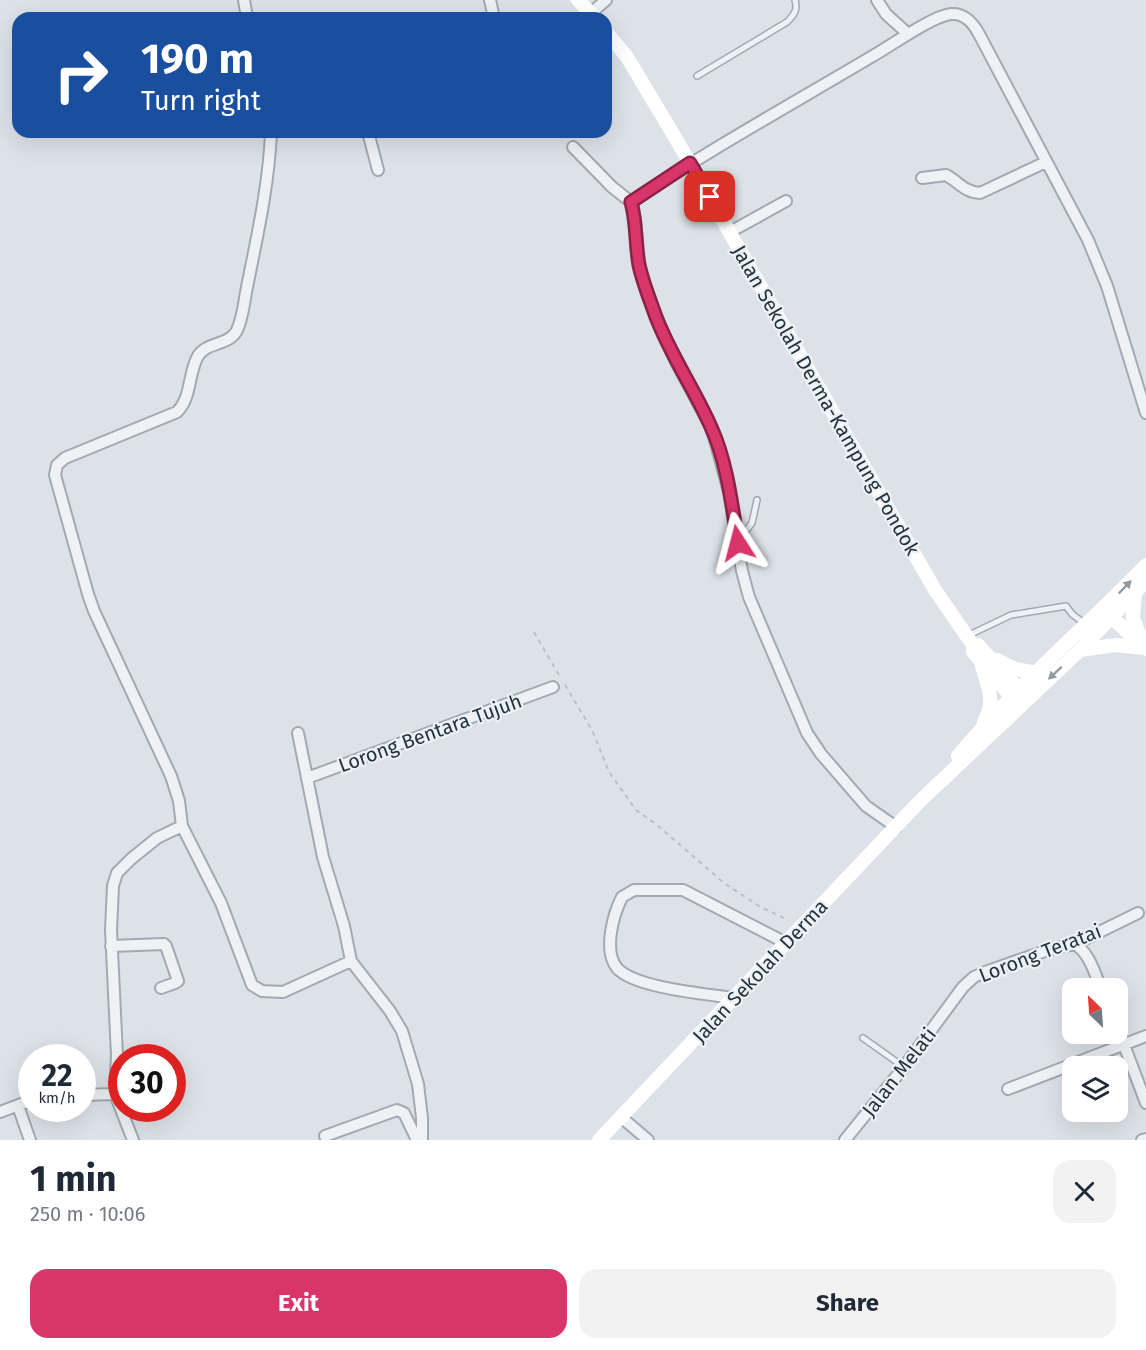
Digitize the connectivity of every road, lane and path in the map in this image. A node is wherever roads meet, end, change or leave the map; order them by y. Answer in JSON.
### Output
{"nodes":[{"id":1,"x":578,"y":0,"type":"edge"},
{"id":2,"x":606,"y":0,"type":"edge"},
{"id":3,"x":795,"y":0,"type":"edge"},
{"id":4,"x":878,"y":0,"type":"edge"},
{"id":5,"x":589,"y":12,"type":"edge"},
{"id":6,"x":596,"y":12,"type":"edge"},
{"id":7,"x":908,"y":34,"type":"junction"},
{"id":8,"x":612,"y":39,"type":"edge"},
{"id":9,"x":697,"y":76,"type":"dead end"},
{"id":10,"x":270,"y":138,"type":"edge"},
{"id":11,"x":370,"y":138,"type":"edge"},
{"id":12,"x":573,"y":147,"type":"dead end"},
{"id":13,"x":1046,"y":162,"type":"junction"},
{"id":14,"x":690,"y":163,"type":"junction"},
{"id":15,"x":378,"y":170,"type":"dead end"},
{"id":16,"x":922,"y":178,"type":"dead end"},
{"id":17,"x":786,"y":201,"type":"dead end"},
{"id":18,"x":631,"y":202,"type":"junction"},
{"id":19,"x":730,"y":232,"type":"junction"},
{"id":20,"x":1146,"y":413,"type":"edge"},
{"id":21,"x":757,"y":500,"type":"dead end"},
{"id":22,"x":738,"y":543,"type":"junction"},
{"id":23,"x":1146,"y":565,"type":"edge"},
{"id":24,"x":1146,"y":581,"type":"edge"},
{"id":25,"x":1135,"y":593,"type":"junction"},
{"id":26,"x":1108,"y":613,"type":"junction"},
{"id":27,"x":1086,"y":626,"type":"junction"},
{"id":28,"x":534,"y":632,"type":"dead end"},
{"id":29,"x":970,"y":641,"type":"junction"},
{"id":30,"x":1146,"y":649,"type":"edge"},
{"id":31,"x":1080,"y":650,"type":"junction"},
{"id":32,"x":985,"y":659,"type":"junction"},
{"id":33,"x":1036,"y":673,"type":"junction"},
{"id":34,"x":553,"y":687,"type":"dead end"},
{"id":35,"x":1020,"y":698,"type":"junction"},
{"id":36,"x":980,"y":729,"type":"junction"},
{"id":37,"x":298,"y":733,"type":"dead end"},
{"id":38,"x":307,"y":778,"type":"junction"},
{"id":39,"x":920,"y":801,"type":"junction"},
{"id":40,"x":182,"y":826,"type":"junction"},
{"id":41,"x":896,"y":827,"type":"junction"},
{"id":42,"x":1138,"y":913,"type":"dead end"},
{"id":43,"x":801,"y":927,"type":"junction"},
{"id":44,"x":786,"y":943,"type":"junction"},
{"id":45,"x":1075,"y":944,"type":"junction"},
{"id":46,"x":111,"y":946,"type":"junction"},
{"id":47,"x":351,"y":961,"type":"junction"},
{"id":48,"x":1097,"y":978,"type":"edge"},
{"id":49,"x":161,"y":988,"type":"dead end"},
{"id":50,"x":734,"y":998,"type":"junction"},
{"id":51,"x":951,"y":1003,"type":"joint"},
{"id":52,"x":1146,"y":1036,"type":"edge"},
{"id":53,"x":863,"y":1038,"type":"dead end"},
{"id":54,"x":1128,"y":1043,"type":"edge"},
{"id":55,"x":116,"y":1044,"type":"edge"},
{"id":56,"x":1124,"y":1044,"type":"joint"},
{"id":57,"x":904,"y":1067,"type":"junction"},
{"id":58,"x":1008,"y":1089,"type":"dead end"},
{"id":59,"x":1146,"y":1103,"type":"edge"},
{"id":60,"x":18,"y":1106,"type":"edge"},
{"id":61,"x":0,"y":1112,"type":"edge"},
{"id":62,"x":621,"y":1117,"type":"junction"},
{"id":63,"x":24,"y":1122,"type":"edge"},
{"id":64,"x":126,"y":1122,"type":"edge"},
{"id":65,"x":325,"y":1136,"type":"dead end"},
{"id":66,"x":30,"y":1140,"type":"edge"},
{"id":67,"x":133,"y":1140,"type":"edge"},
{"id":68,"x":417,"y":1140,"type":"edge"},
{"id":69,"x":422,"y":1140,"type":"edge"},
{"id":70,"x":599,"y":1140,"type":"edge"},
{"id":71,"x":648,"y":1140,"type":"edge"},
{"id":72,"x":845,"y":1140,"type":"edge"}],
"edges":[{"from":1,"to":5,"type":"street"},
{"from":2,"to":6,"type":"street"},
{"from":3,"to":9,"type":"lane"},
{"from":4,"to":7,"type":"street"},
{"from":7,"to":13,"type":"street"},
{"from":7,"to":14,"type":"street"},
{"from":8,"to":14,"type":"street","name":"Jalan Sekolah Derma-Kampung Pondok"},
{"from":10,"to":40,"type":"street"},
{"from":11,"to":15,"type":"street"},
{"from":12,"to":18,"type":"street"},
{"from":13,"to":16,"type":"street"},
{"from":13,"to":20,"type":"street"},
{"from":14,"to":18,"type":"street"},
{"from":14,"to":19,"type":"street","name":"Jalan Sekolah Derma-Kampung Pondok"},
{"from":17,"to":19,"type":"street"},
{"from":18,"to":22,"type":"street"},
{"from":19,"to":29,"type":"street","name":"Jalan Sekolah Derma-Kampung Pondok"},
{"from":21,"to":22,"type":"lane"},
{"from":22,"to":41,"type":"street"},
{"from":26,"to":23,"type":"street","name":"Jalan Sekolah Derma","one_way":true},
{"from":24,"to":25,"type":"street","name":"Jalan Sekolah Derma"},
{"from":25,"to":26,"type":"street","name":"Jalan Sekolah Derma"},
{"from":25,"to":30,"type":"street"},
{"from":26,"to":27,"type":"street","name":"Jalan Sekolah Derma"},
{"from":26,"to":30,"type":"street"},
{"from":26,"to":31,"type":"street","name":"Jalan Sekolah Derma"},
{"from":27,"to":29,"type":"lane"},
{"from":27,"to":33,"type":"street","name":"Jalan Sekolah Derma"},
{"from":28,"to":43,"type":"path"},
{"from":29,"to":32,"type":"street","name":"Jalan Sekolah Derma-Kampung Pondok"},
{"from":30,"to":31,"type":"street"},
{"from":31,"to":35,"type":"street","name":"Jalan Sekolah Derma","one_way":true},
{"from":32,"to":33,"type":"street"},
{"from":32,"to":35,"type":"street","name":"Jalan Sekolah Derma-Kampung Pondok"},
{"from":32,"to":36,"type":"street"},
{"from":33,"to":35,"type":"street","name":"Jalan Sekolah Derma"},
{"from":34,"to":38,"type":"street","name":"Lorong Bentara Tujuh"},
{"from":35,"to":36,"type":"street","name":"Jalan Sekolah Derma"},
{"from":35,"to":39,"type":"street","name":"Jalan Sekolah Derma"},
{"from":36,"to":39,"type":"street","name":"Jalan Sekolah Derma"},
{"from":37,"to":38,"type":"street"},
{"from":38,"to":47,"type":"street"},
{"from":39,"to":41,"type":"street","name":"Jalan Sekolah Derma"},
{"from":40,"to":46,"type":"street"},
{"from":40,"to":47,"type":"street"},
{"from":41,"to":43,"type":"street","name":"Jalan Sekolah Derma"},
{"from":42,"to":45,"type":"street","name":"Lorong Teratai"},
{"from":43,"to":44,"type":"street","name":"Jalan Sekolah Derma"},
{"from":44,"to":50,"type":"street","name":"Jalan Sekolah Derma"},
{"from":44,"to":50,"type":"street"},
{"from":45,"to":48,"type":"street"},
{"from":45,"to":51,"type":"street","name":"Lorong Teratai"},
{"from":46,"to":49,"type":"street"},
{"from":46,"to":55,"type":"street"},
{"from":47,"to":69,"type":"street"},
{"from":50,"to":62,"type":"street","name":"Jalan Sekolah Derma"},
{"from":51,"to":57,"type":"street","name":"Jalan Melati"},
{"from":52,"to":54,"type":"street"},
{"from":53,"to":57,"type":"lane"},
{"from":56,"to":58,"type":"street"},
{"from":56,"to":59,"type":"street"},
{"from":57,"to":72,"type":"street","name":"Jalan Melati"},
{"from":60,"to":61,"type":"street"},
{"from":62,"to":70,"type":"street","name":"Jalan Sekolah Derma"},
{"from":62,"to":71,"type":"street"},
{"from":63,"to":66,"type":"street"},
{"from":64,"to":67,"type":"street"},
{"from":65,"to":68,"type":"street"}]}
